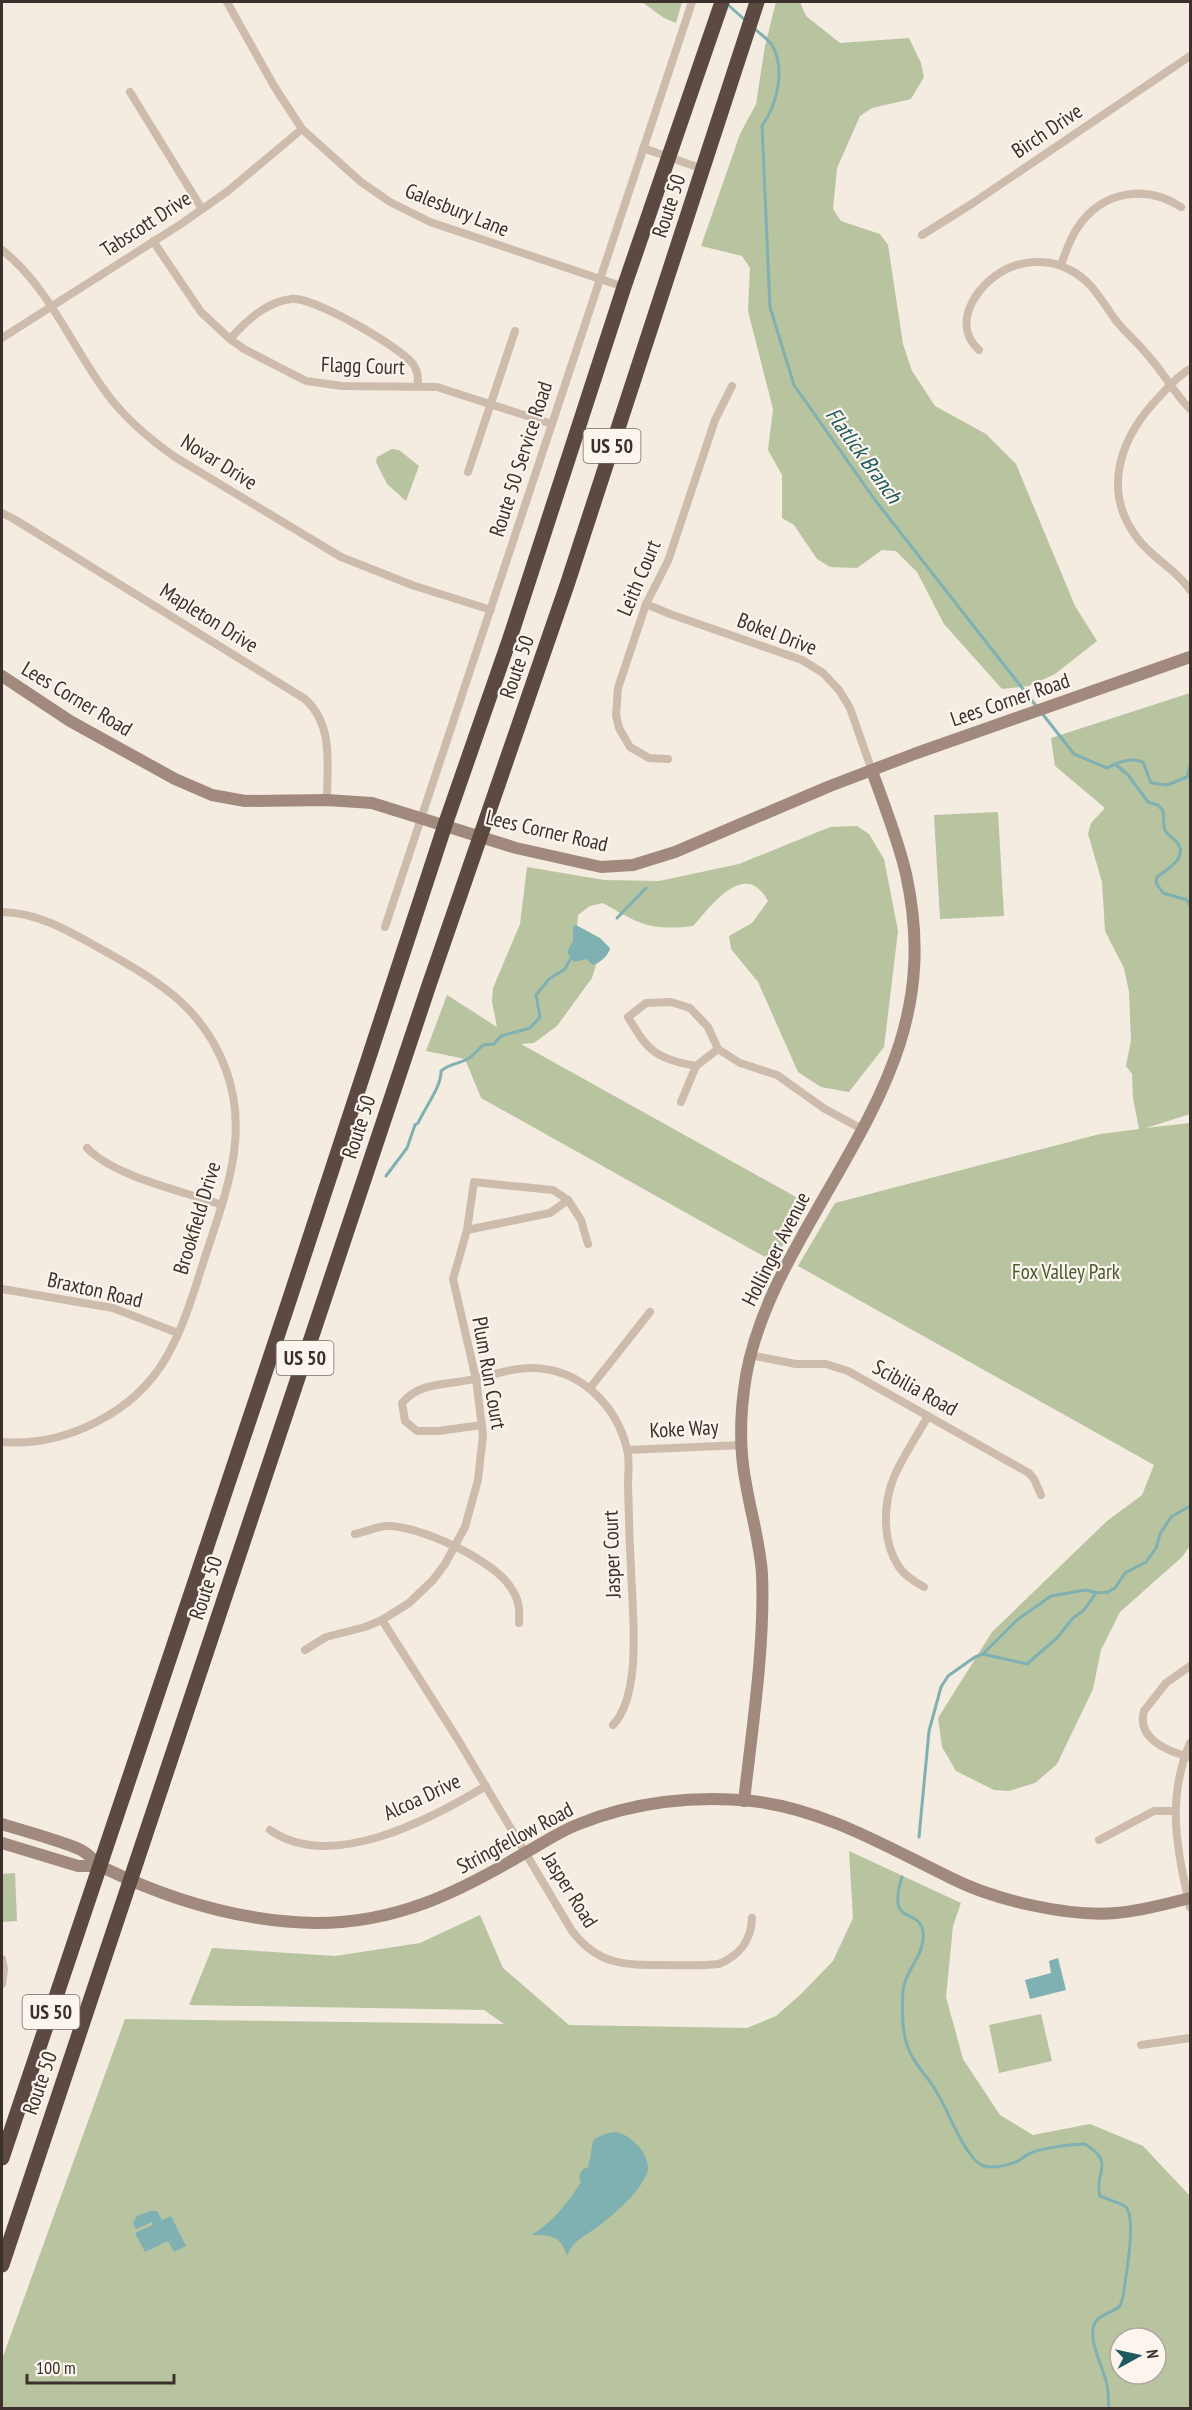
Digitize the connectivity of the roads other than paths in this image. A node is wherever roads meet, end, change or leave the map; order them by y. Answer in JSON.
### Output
{"nodes":[{"id":1,"x":227,"y":2,"type":"edge"},
{"id":2,"x":692,"y":2,"type":"edge"},
{"id":3,"x":722,"y":2,"type":"edge"},
{"id":4,"x":757,"y":2,"type":"edge"},
{"id":5,"x":1191,"y":56,"type":"edge"},
{"id":6,"x":129,"y":92,"type":"dead end"},
{"id":7,"x":302,"y":129,"type":"junction"},
{"id":8,"x":643,"y":148,"type":"junction"},
{"id":9,"x":669,"y":157,"type":"junction"},
{"id":10,"x":703,"y":169,"type":"junction"},
{"id":11,"x":1180,"y":207,"type":"dead end"},
{"id":12,"x":202,"y":209,"type":"junction"},
{"id":13,"x":922,"y":235,"type":"dead end"},
{"id":14,"x":153,"y":241,"type":"junction"},
{"id":15,"x":2,"y":250,"type":"edge"},
{"id":16,"x":1060,"y":265,"type":"junction"},
{"id":17,"x":600,"y":280,"type":"junction"},
{"id":18,"x":624,"y":287,"type":"junction"},
{"id":19,"x":51,"y":306,"type":"junction"},
{"id":20,"x":515,"y":331,"type":"dead end"},
{"id":21,"x":2,"y":338,"type":"edge"},
{"id":22,"x":230,"y":339,"type":"junction"},
{"id":23,"x":978,"y":350,"type":"dead end"},
{"id":24,"x":1191,"y":369,"type":"edge"},
{"id":25,"x":1170,"y":385,"type":"junction"},
{"id":26,"x":418,"y":386,"type":"junction"},
{"id":27,"x":732,"y":386,"type":"dead end"},
{"id":28,"x":492,"y":403,"type":"junction"},
{"id":29,"x":1191,"y":409,"type":"edge"},
{"id":30,"x":552,"y":424,"type":"junction"},
{"id":31,"x":468,"y":472,"type":"dead end"},
{"id":32,"x":2,"y":513,"type":"edge"},
{"id":33,"x":1191,"y":590,"type":"edge"},
{"id":34,"x":646,"y":604,"type":"junction"},
{"id":35,"x":491,"y":610,"type":"junction"},
{"id":36,"x":1191,"y":657,"type":"edge"},
{"id":37,"x":2,"y":676,"type":"edge"},
{"id":38,"x":668,"y":759,"type":"dead end"},
{"id":39,"x":872,"y":771,"type":"junction"},
{"id":40,"x":327,"y":800,"type":"junction"},
{"id":41,"x":421,"y":818,"type":"junction"},
{"id":42,"x":445,"y":825,"type":"junction"},
{"id":43,"x":480,"y":837,"type":"junction"},
{"id":44,"x":2,"y":912,"type":"edge"},
{"id":45,"x":385,"y":927,"type":"dead end"},
{"id":46,"x":718,"y":1049,"type":"junction"},
{"id":47,"x":696,"y":1066,"type":"junction"},
{"id":48,"x":681,"y":1102,"type":"dead end"},
{"id":49,"x":862,"y":1129,"type":"junction"},
{"id":50,"x":87,"y":1148,"type":"dead end"},
{"id":51,"x":568,"y":1200,"type":"junction"},
{"id":52,"x":222,"y":1205,"type":"junction"},
{"id":53,"x":467,"y":1230,"type":"junction"},
{"id":54,"x":588,"y":1244,"type":"dead end"},
{"id":55,"x":2,"y":1289,"type":"edge"},
{"id":56,"x":650,"y":1312,"type":"dead end"},
{"id":57,"x":178,"y":1333,"type":"junction"},
{"id":58,"x":750,"y":1356,"type":"junction"},
{"id":59,"x":476,"y":1379,"type":"junction"},
{"id":60,"x":590,"y":1388,"type":"junction"},
{"id":61,"x":928,"y":1416,"type":"junction"},
{"id":62,"x":482,"y":1425,"type":"junction"},
{"id":63,"x":2,"y":1442,"type":"edge"},
{"id":64,"x":742,"y":1445,"type":"junction"},
{"id":65,"x":628,"y":1450,"type":"junction"},
{"id":66,"x":1041,"y":1495,"type":"dead end"},
{"id":67,"x":355,"y":1534,"type":"dead end"},
{"id":68,"x":454,"y":1548,"type":"junction"},
{"id":69,"x":924,"y":1587,"type":"dead end"},
{"id":70,"x":382,"y":1620,"type":"junction"},
{"id":71,"x":519,"y":1623,"type":"dead end"},
{"id":72,"x":305,"y":1650,"type":"dead end"},
{"id":73,"x":1191,"y":1666,"type":"edge"},
{"id":74,"x":613,"y":1725,"type":"dead end"},
{"id":75,"x":1191,"y":1743,"type":"edge"},
{"id":76,"x":1188,"y":1757,"type":"edge"},
{"id":77,"x":486,"y":1786,"type":"junction"},
{"id":78,"x":744,"y":1801,"type":"junction"},
{"id":79,"x":1175,"y":1811,"type":"junction"},
{"id":80,"x":2,"y":1824,"type":"edge"},
{"id":81,"x":270,"y":1830,"type":"dead end"},
{"id":82,"x":1099,"y":1840,"type":"dead end"},
{"id":83,"x":2,"y":1843,"type":"edge"},
{"id":84,"x":526,"y":1853,"type":"junction"},
{"id":85,"x":100,"y":1866,"type":"junction"},
{"id":86,"x":132,"y":1880,"type":"junction"},
{"id":87,"x":1190,"y":1901,"type":"edge"},
{"id":88,"x":752,"y":1917,"type":"dead end"},
{"id":89,"x":2,"y":1959,"type":"edge"},
{"id":90,"x":2,"y":1984,"type":"edge"},
{"id":91,"x":1191,"y":2038,"type":"edge"},
{"id":92,"x":1141,"y":2045,"type":"dead end"},
{"id":93,"x":2,"y":2158,"type":"edge"},
{"id":94,"x":2,"y":2265,"type":"edge"}],
"edges":[{"from":1,"to":7,"type":"street","name":"Galesbury Lane"},
{"from":2,"to":8,"type":"street","name":"Route 50 Service Road"},
{"from":3,"to":9,"type":"highway","name":"Route 50","number":"US 50"},
{"from":4,"to":10,"type":"highway","name":"Route 50","number":"US 50"},
{"from":5,"to":13,"type":"street","name":"Birch Drive"},
{"from":6,"to":12,"type":"street"},
{"from":7,"to":12,"type":"street","name":"Tabscott Drive"},
{"from":7,"to":17,"type":"street","name":"Galesbury Lane"},
{"from":8,"to":9,"type":"street"},
{"from":8,"to":17,"type":"street","name":"Route 50 Service Road"},
{"from":9,"to":10,"type":"street"},
{"from":9,"to":18,"type":"highway","name":"Route 50","number":"US 50"},
{"from":10,"to":43,"type":"highway","name":"Route 50","number":"US 50"},
{"from":11,"to":16,"type":"street"},
{"from":12,"to":14,"type":"street","name":"Tabscott Drive"},
{"from":14,"to":19,"type":"street","name":"Tabscott Drive"},
{"from":14,"to":22,"type":"street","name":"Flagg Court"},
{"from":15,"to":19,"type":"street","name":"Novar Drive"},
{"from":16,"to":23,"type":"street"},
{"from":16,"to":25,"type":"street"},
{"from":17,"to":18,"type":"street","name":"Galesbury Lane"},
{"from":17,"to":30,"type":"street","name":"Route 50 Service Road"},
{"from":18,"to":42,"type":"highway","name":"Route 50","number":"US 50"},
{"from":19,"to":21,"type":"street","name":"Tabscott Drive"},
{"from":19,"to":35,"type":"street","name":"Novar Drive"},
{"from":20,"to":28,"type":"street"},
{"from":22,"to":26,"type":"street","name":"Flagg Court"},
{"from":22,"to":26,"type":"street"},
{"from":24,"to":25,"type":"street"},
{"from":25,"to":29,"type":"street"},
{"from":25,"to":33,"type":"street"},
{"from":26,"to":28,"type":"street","name":"Flagg Court"},
{"from":27,"to":34,"type":"street","name":"Leith Court"},
{"from":28,"to":30,"type":"street","name":"Flagg Court"},
{"from":28,"to":31,"type":"street"},
{"from":30,"to":35,"type":"street","name":"Route 50 Service Road"},
{"from":32,"to":40,"type":"street","name":"Mapleton Drive"},
{"from":34,"to":38,"type":"street","name":"Leith Court"},
{"from":34,"to":39,"type":"street","name":"Bokel Drive"},
{"from":35,"to":41,"type":"street","name":"Route 50 Service Road"},
{"from":36,"to":39,"type":"street","name":"Lees Corner Road"},
{"from":37,"to":40,"type":"street","name":"Lees Corner Road"},
{"from":39,"to":43,"type":"street","name":"Lees Corner Road"},
{"from":39,"to":49,"type":"street","name":"Hollinger Avenue"},
{"from":40,"to":41,"type":"street","name":"Lees Corner Road"},
{"from":41,"to":42,"type":"street","name":"Lees Corner Road"},
{"from":41,"to":45,"type":"street","name":"Route 50 Service Road"},
{"from":42,"to":43,"type":"street","name":"Lees Corner Road"},
{"from":42,"to":85,"type":"highway","name":"Route 50","number":"US 50"},
{"from":43,"to":86,"type":"highway","name":"Route 50","number":"US 50"},
{"from":44,"to":52,"type":"street","name":"Brookfield Drive"},
{"from":46,"to":47,"type":"street"},
{"from":46,"to":47,"type":"street"},
{"from":46,"to":49,"type":"street"},
{"from":47,"to":48,"type":"street"},
{"from":49,"to":58,"type":"street","name":"Hollinger Avenue"},
{"from":50,"to":52,"type":"street"},
{"from":51,"to":53,"type":"street"},
{"from":51,"to":53,"type":"street","name":"Plum Run Court"},
{"from":51,"to":54,"type":"street"},
{"from":52,"to":57,"type":"street","name":"Brookfield Drive"},
{"from":53,"to":59,"type":"street","name":"Plum Run Court"},
{"from":55,"to":57,"type":"street","name":"Braxton Road"},
{"from":56,"to":60,"type":"street"},
{"from":57,"to":63,"type":"street","name":"Brookfield Drive"},
{"from":58,"to":61,"type":"street","name":"Scibilia Road"},
{"from":58,"to":64,"type":"street","name":"Hollinger Avenue"},
{"from":59,"to":60,"type":"street","name":"Jasper Court"},
{"from":59,"to":62,"type":"street","name":"Plum Run Court"},
{"from":59,"to":62,"type":"street","name":"Jasper Court"},
{"from":60,"to":65,"type":"street","name":"Jasper Court"},
{"from":61,"to":66,"type":"street","name":"Scibilia Road"},
{"from":61,"to":69,"type":"street"},
{"from":62,"to":68,"type":"street","name":"Plum Run Court"},
{"from":64,"to":65,"type":"street","name":"Koke Way"},
{"from":64,"to":78,"type":"street","name":"Hollinger Avenue"},
{"from":65,"to":74,"type":"street","name":"Jasper Court"},
{"from":67,"to":68,"type":"street"},
{"from":68,"to":70,"type":"street","name":"Plum Run Court"},
{"from":68,"to":71,"type":"street"},
{"from":70,"to":72,"type":"street","name":"Plum Run Court"},
{"from":70,"to":77,"type":"street","name":"Jasper Road"},
{"from":73,"to":76,"type":"street"},
{"from":75,"to":76,"type":"street"},
{"from":76,"to":79,"type":"street"},
{"from":77,"to":81,"type":"street","name":"Alcoa Drive"},
{"from":77,"to":84,"type":"street","name":"Jasper Road"},
{"from":78,"to":84,"type":"street","name":"Stringfellow Road"},
{"from":78,"to":87,"type":"street","name":"Stringfellow Road"},
{"from":79,"to":82,"type":"street"},
{"from":79,"to":87,"type":"street"},
{"from":80,"to":85,"type":"street","name":"Stringfellow Road"},
{"from":83,"to":85,"type":"street","name":"Stringfellow Road"},
{"from":84,"to":86,"type":"street","name":"Stringfellow Road"},
{"from":84,"to":88,"type":"street","name":"Jasper Road"},
{"from":85,"to":86,"type":"street","name":"Stringfellow Road"},
{"from":85,"to":93,"type":"highway","name":"Route 50","number":"US 50"},
{"from":86,"to":94,"type":"highway","name":"Route 50","number":"US 50"},
{"from":89,"to":90,"type":"street"},
{"from":91,"to":92,"type":"street"}]}
